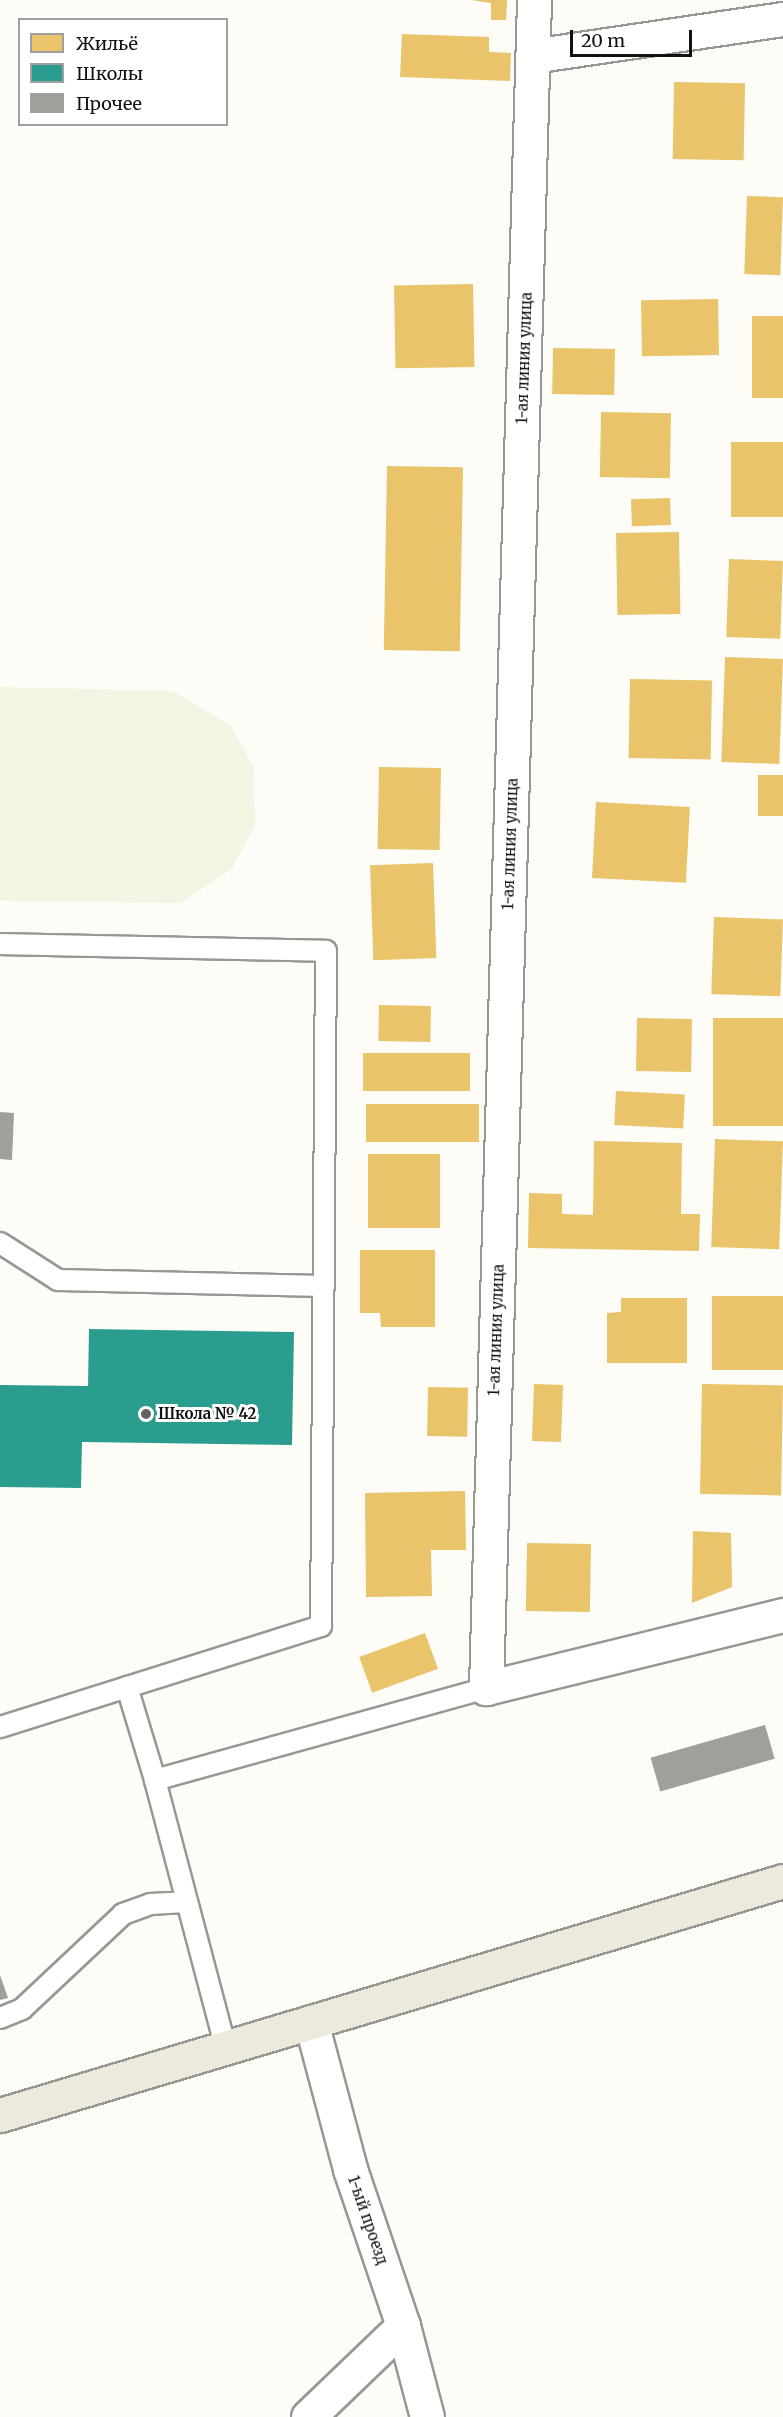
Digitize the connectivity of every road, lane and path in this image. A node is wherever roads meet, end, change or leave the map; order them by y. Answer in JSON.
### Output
{"nodes":[{"id":1,"x":534,"y":0,"type":"edge"},
{"id":2,"x":783,"y":19,"type":"edge"},
{"id":3,"x":532,"y":56,"type":"junction"},
{"id":4,"x":0,"y":944,"type":"edge"},
{"id":5,"x":0,"y":1243,"type":"edge"},
{"id":6,"x":324,"y":1286,"type":"junction"},
{"id":7,"x":783,"y":1615,"type":"edge"},
{"id":8,"x":127,"y":1687,"type":"junction"},
{"id":9,"x":486,"y":1688,"type":"junction"},
{"id":10,"x":0,"y":1727,"type":"edge"},
{"id":11,"x":155,"y":1780,"type":"junction"},
{"id":12,"x":783,"y":1881,"type":"edge"},
{"id":13,"x":186,"y":1902,"type":"junction"},
{"id":14,"x":0,"y":2018,"type":"edge"},
{"id":15,"x":311,"y":2022,"type":"junction"},
{"id":16,"x":226,"y":2048,"type":"junction"},
{"id":17,"x":0,"y":2115,"type":"edge"},
{"id":18,"x":403,"y":2326,"type":"junction"},
{"id":19,"x":308,"y":2417,"type":"edge"},
{"id":20,"x":427,"y":2417,"type":"edge"}],
"edges":[{"from":1,"to":3,"type":"street","name":"1-ая линия улица"},
{"from":2,"to":3,"type":"street"},
{"from":3,"to":9,"type":"street","name":"1-ая линия улица"},
{"from":4,"to":6,"type":"lane"},
{"from":5,"to":6,"type":"lane"},
{"from":6,"to":8,"type":"lane"},
{"from":7,"to":9,"type":"street"},
{"from":8,"to":10,"type":"lane"},
{"from":8,"to":11,"type":"lane"},
{"from":9,"to":11,"type":"lane"},
{"from":11,"to":13,"type":"lane"},
{"from":12,"to":15,"type":"main road"},
{"from":13,"to":14,"type":"lane"},
{"from":13,"to":16,"type":"lane"},
{"from":15,"to":16,"type":"main road"},
{"from":15,"to":18,"type":"street","name":"1-ый проезд"},
{"from":16,"to":17,"type":"main road"},
{"from":18,"to":19,"type":"street"},
{"from":18,"to":20,"type":"street","name":"1-ый проезд"}]}
